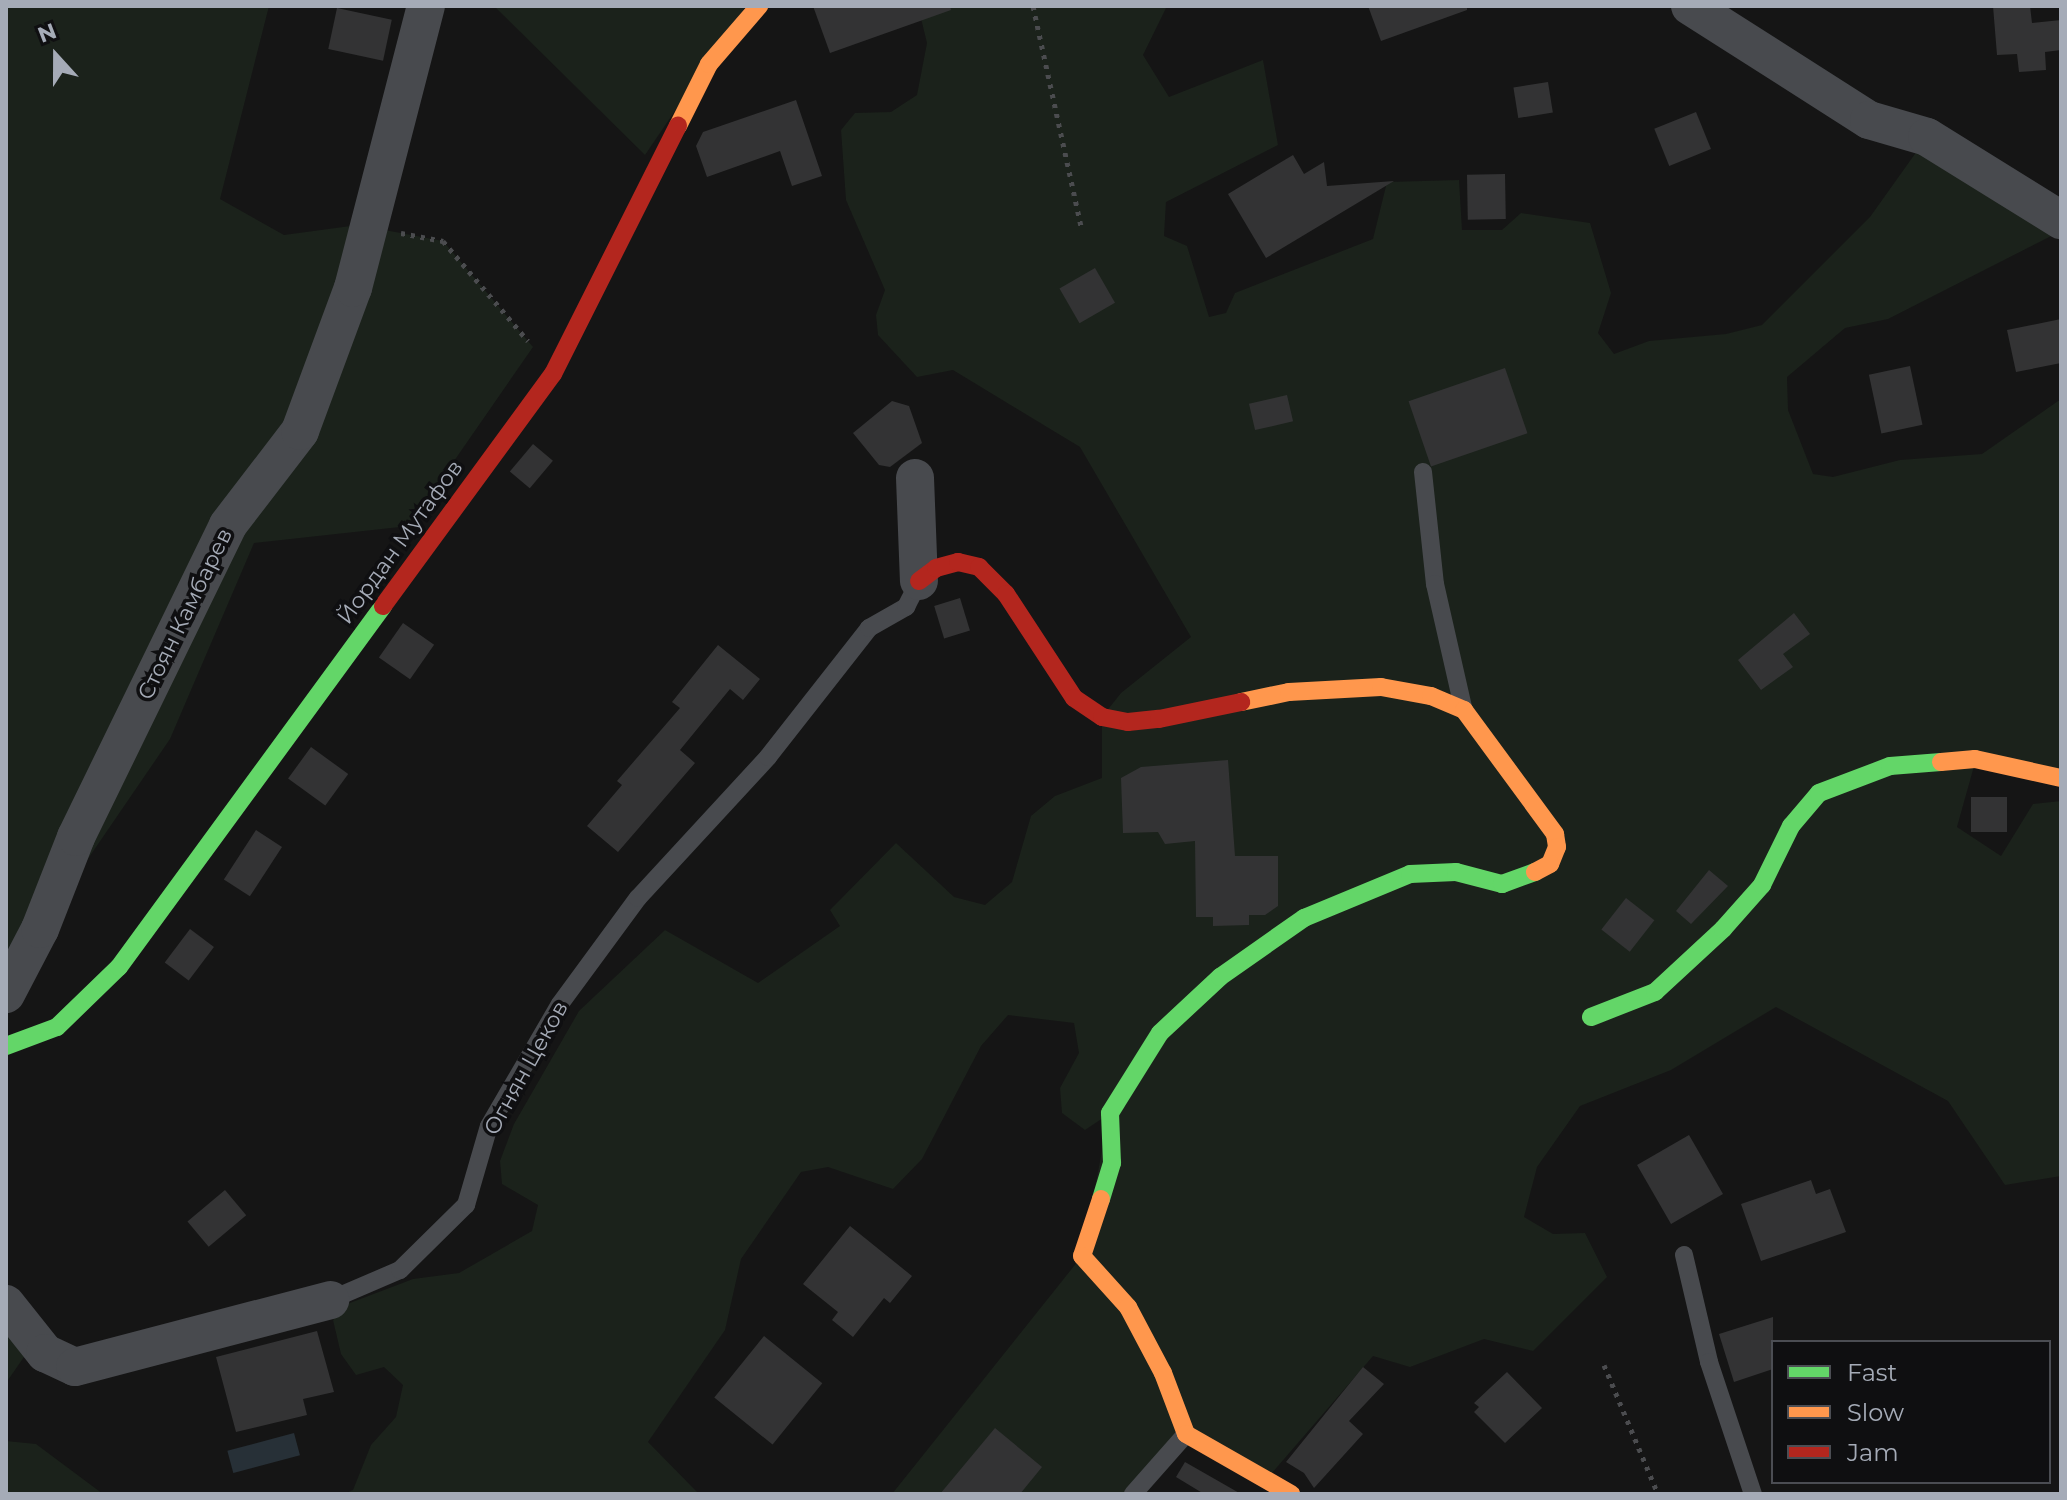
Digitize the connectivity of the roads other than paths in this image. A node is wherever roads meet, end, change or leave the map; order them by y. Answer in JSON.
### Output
{"nodes":[{"id":1,"x":426,"y":6,"type":"edge"},
{"id":2,"x":759,"y":6,"type":"edge"},
{"id":3,"x":1690,"y":6,"type":"edge"},
{"id":4,"x":2061,"y":220,"type":"edge"},
{"id":5,"x":1423,"y":472,"type":"dead end"},
{"id":6,"x":915,"y":478,"type":"dead end"},
{"id":7,"x":919,"y":581,"type":"junction"},
{"id":8,"x":1464,"y":710,"type":"junction"},
{"id":9,"x":2061,"y":778,"type":"edge"},
{"id":10,"x":6,"y":994,"type":"edge"},
{"id":11,"x":1591,"y":1017,"type":"dead end"},
{"id":12,"x":6,"y":1046,"type":"edge"},
{"id":13,"x":1684,"y":1255,"type":"dead end"},
{"id":14,"x":330,"y":1300,"type":"joint"},
{"id":15,"x":6,"y":1304,"type":"edge"},
{"id":16,"x":1186,"y":1434,"type":"junction"},
{"id":17,"x":1133,"y":1494,"type":"edge"},
{"id":18,"x":1291,"y":1494,"type":"edge"},
{"id":19,"x":1753,"y":1494,"type":"edge"}],
"edges":[{"from":1,"to":10,"type":"street","name":"Стоян Камбарев"},
{"from":2,"to":12,"type":"street","name":"Йордан Мутафов"},
{"from":3,"to":4,"type":"street"},
{"from":5,"to":8,"type":"lane"},
{"from":6,"to":7,"type":"street"},
{"from":7,"to":8,"type":"street"},
{"from":7,"to":14,"type":"lane","name":"Огнян Цеков"},
{"from":8,"to":16,"type":"street"},
{"from":9,"to":11,"type":"street"},
{"from":13,"to":19,"type":"lane"},
{"from":14,"to":15,"type":"street","name":"Огнян Цеков"},
{"from":16,"to":17,"type":"lane"},
{"from":16,"to":18,"type":"street"}]}
